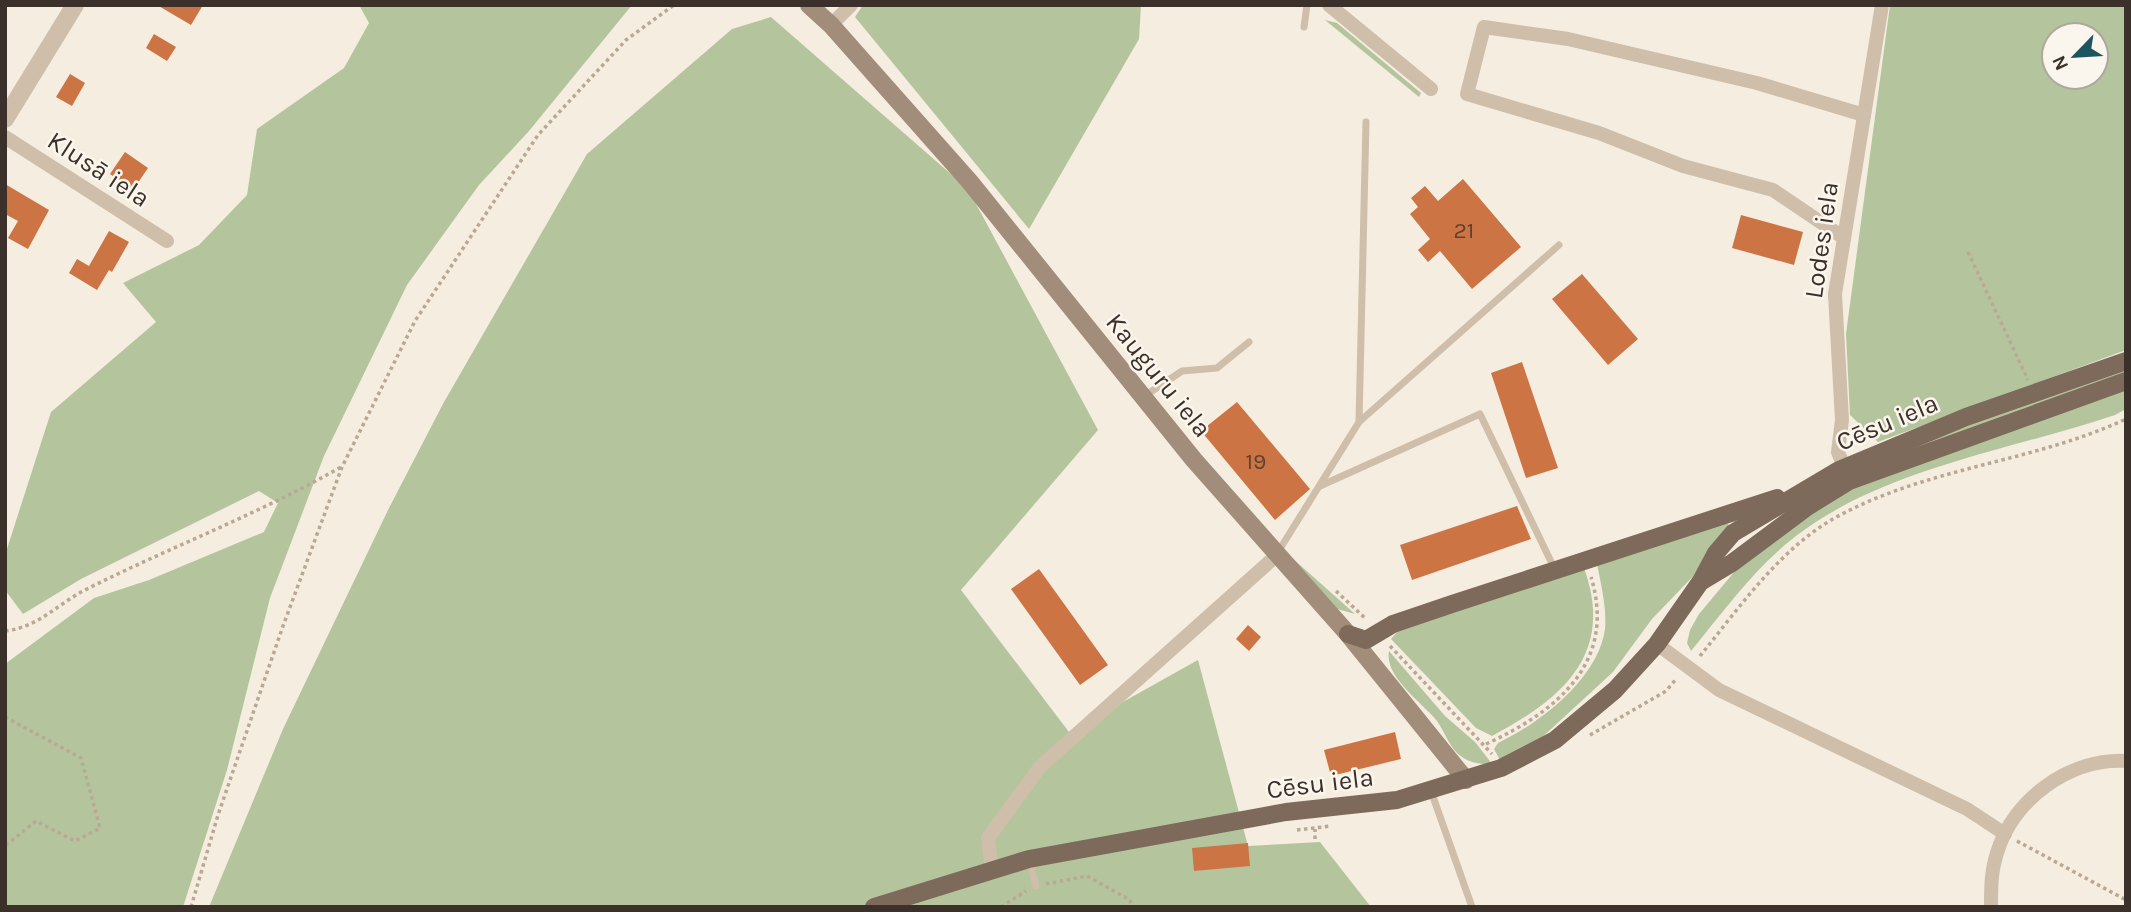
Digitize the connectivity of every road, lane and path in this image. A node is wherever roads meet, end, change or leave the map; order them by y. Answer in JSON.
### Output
{"nodes":[{"id":1,"x":75,"y":5,"type":"edge"},
{"id":2,"x":674,"y":5,"type":"edge"},
{"id":3,"x":809,"y":5,"type":"edge"},
{"id":4,"x":851,"y":5,"type":"edge"},
{"id":5,"x":1307,"y":5,"type":"edge"},
{"id":6,"x":1329,"y":5,"type":"edge"},
{"id":7,"x":1882,"y":5,"type":"edge"},
{"id":8,"x":831,"y":25,"type":"junction"},
{"id":9,"x":1304,"y":27,"type":"dead end"},
{"id":10,"x":1431,"y":89,"type":"dead end"},
{"id":11,"x":1864,"y":115,"type":"junction"},
{"id":12,"x":5,"y":119,"type":"edge"},
{"id":13,"x":1366,"y":122,"type":"dead end"},
{"id":14,"x":5,"y":138,"type":"edge"},
{"id":15,"x":1844,"y":238,"type":"junction"},
{"id":16,"x":167,"y":242,"type":"dead end"},
{"id":17,"x":1559,"y":244,"type":"dead end"},
{"id":18,"x":1968,"y":252,"type":"dead end"},
{"id":19,"x":1249,"y":342,"type":"dead end"},
{"id":20,"x":2126,"y":361,"type":"edge"},
{"id":21,"x":2126,"y":381,"type":"edge"},
{"id":22,"x":2035,"y":394,"type":"junction"},
{"id":23,"x":1143,"y":398,"type":"junction"},
{"id":24,"x":2126,"y":419,"type":"edge"},
{"id":25,"x":1359,"y":422,"type":"junction"},
{"id":26,"x":342,"y":467,"type":"junction"},
{"id":27,"x":1846,"y":474,"type":"junction"},
{"id":28,"x":1319,"y":486,"type":"junction"},
{"id":29,"x":1810,"y":487,"type":"junction"},
{"id":30,"x":1276,"y":556,"type":"junction"},
{"id":31,"x":1588,"y":568,"type":"dead end"},
{"id":32,"x":1556,"y":571,"type":"junction"},
{"id":33,"x":1701,"y":581,"type":"junction"},
{"id":34,"x":1357,"y":611,"type":"dead end"},
{"id":35,"x":1369,"y":624,"type":"dead end"},
{"id":36,"x":5,"y":631,"type":"edge"},
{"id":37,"x":1348,"y":634,"type":"junction"},
{"id":38,"x":1388,"y":644,"type":"dead end"},
{"id":39,"x":1657,"y":644,"type":"junction"},
{"id":40,"x":1700,"y":656,"type":"dead end"},
{"id":41,"x":5,"y":717,"type":"edge"},
{"id":42,"x":1486,"y":744,"type":"junction"},
{"id":43,"x":2126,"y":761,"type":"edge"},
{"id":44,"x":1498,"y":763,"type":"dead end"},
{"id":45,"x":1466,"y":780,"type":"junction"},
{"id":46,"x":1430,"y":791,"type":"junction"},
{"id":47,"x":1327,"y":827,"type":"dead end"},
{"id":48,"x":1309,"y":829,"type":"dead end"},
{"id":49,"x":2005,"y":834,"type":"junction"},
{"id":50,"x":5,"y":846,"type":"edge"},
{"id":51,"x":1029,"y":859,"type":"junction"},
{"id":52,"x":992,"y":870,"type":"junction"},
{"id":53,"x":1087,"y":876,"type":"dead end"},
{"id":54,"x":1036,"y":886,"type":"dead end"},
{"id":55,"x":2126,"y":900,"type":"edge"},
{"id":56,"x":191,"y":907,"type":"edge"},
{"id":57,"x":873,"y":907,"type":"edge"},
{"id":58,"x":1132,"y":907,"type":"edge"},
{"id":59,"x":1472,"y":907,"type":"edge"},
{"id":60,"x":1991,"y":907,"type":"edge"}],
"edges":[{"from":1,"to":12,"type":"street"},
{"from":2,"to":26,"type":"path"},
{"from":3,"to":8,"type":"main road","name":"Kauguru iela"},
{"from":4,"to":8,"type":"street"},
{"from":5,"to":9,"type":"lane"},
{"from":6,"to":10,"type":"street"},
{"from":7,"to":11,"type":"street","name":"Lodes iela"},
{"from":8,"to":23,"type":"main road","name":"Kauguru iela"},
{"from":11,"to":15,"type":"street","name":"Lodes iela"},
{"from":11,"to":15,"type":"street"},
{"from":13,"to":25,"type":"lane"},
{"from":14,"to":16,"type":"street","name":"Klusā iela"},
{"from":15,"to":27,"type":"street","name":"Lodes iela"},
{"from":17,"to":25,"type":"lane"},
{"from":18,"to":22,"type":"path"},
{"from":19,"to":23,"type":"lane"},
{"from":20,"to":22,"type":"main road","name":"Cēsu iela"},
{"from":21,"to":27,"type":"main road","name":"Cēsu iela"},
{"from":22,"to":27,"type":"main road","name":"Cēsu iela"},
{"from":23,"to":30,"type":"main road","name":"Kauguru iela"},
{"from":24,"to":40,"type":"path"},
{"from":25,"to":28,"type":"lane"},
{"from":26,"to":36,"type":"path"},
{"from":26,"to":56,"type":"path"},
{"from":27,"to":29,"type":"main road","name":"Cēsu iela"},
{"from":27,"to":33,"type":"main road","name":"Cēsu iela"},
{"from":28,"to":30,"type":"lane"},
{"from":28,"to":32,"type":"lane"},
{"from":29,"to":32,"type":"main road"},
{"from":29,"to":33,"type":"main road","name":"Cēsu iela"},
{"from":30,"to":37,"type":"main road","name":"Kauguru iela"},
{"from":30,"to":52,"type":"street"},
{"from":31,"to":42,"type":"path"},
{"from":32,"to":37,"type":"main road"},
{"from":33,"to":39,"type":"main road","name":"Cēsu iela"},
{"from":34,"to":35,"type":"path"},
{"from":37,"to":45,"type":"main road","name":"Kauguru iela"},
{"from":38,"to":42,"type":"path"},
{"from":39,"to":45,"type":"main road","name":"Cēsu iela"},
{"from":39,"to":49,"type":"street"},
{"from":41,"to":50,"type":"path"},
{"from":42,"to":44,"type":"path"},
{"from":43,"to":49,"type":"street"},
{"from":45,"to":46,"type":"main road","name":"Cēsu iela"},
{"from":46,"to":51,"type":"main road","name":"Cēsu iela"},
{"from":46,"to":59,"type":"lane"},
{"from":47,"to":48,"type":"path"},
{"from":49,"to":55,"type":"path"},
{"from":49,"to":60,"type":"street"},
{"from":51,"to":52,"type":"main road","name":"Cēsu iela"},
{"from":51,"to":54,"type":"lane"},
{"from":52,"to":57,"type":"main road","name":"Cēsu iela"},
{"from":53,"to":58,"type":"path"}]}
